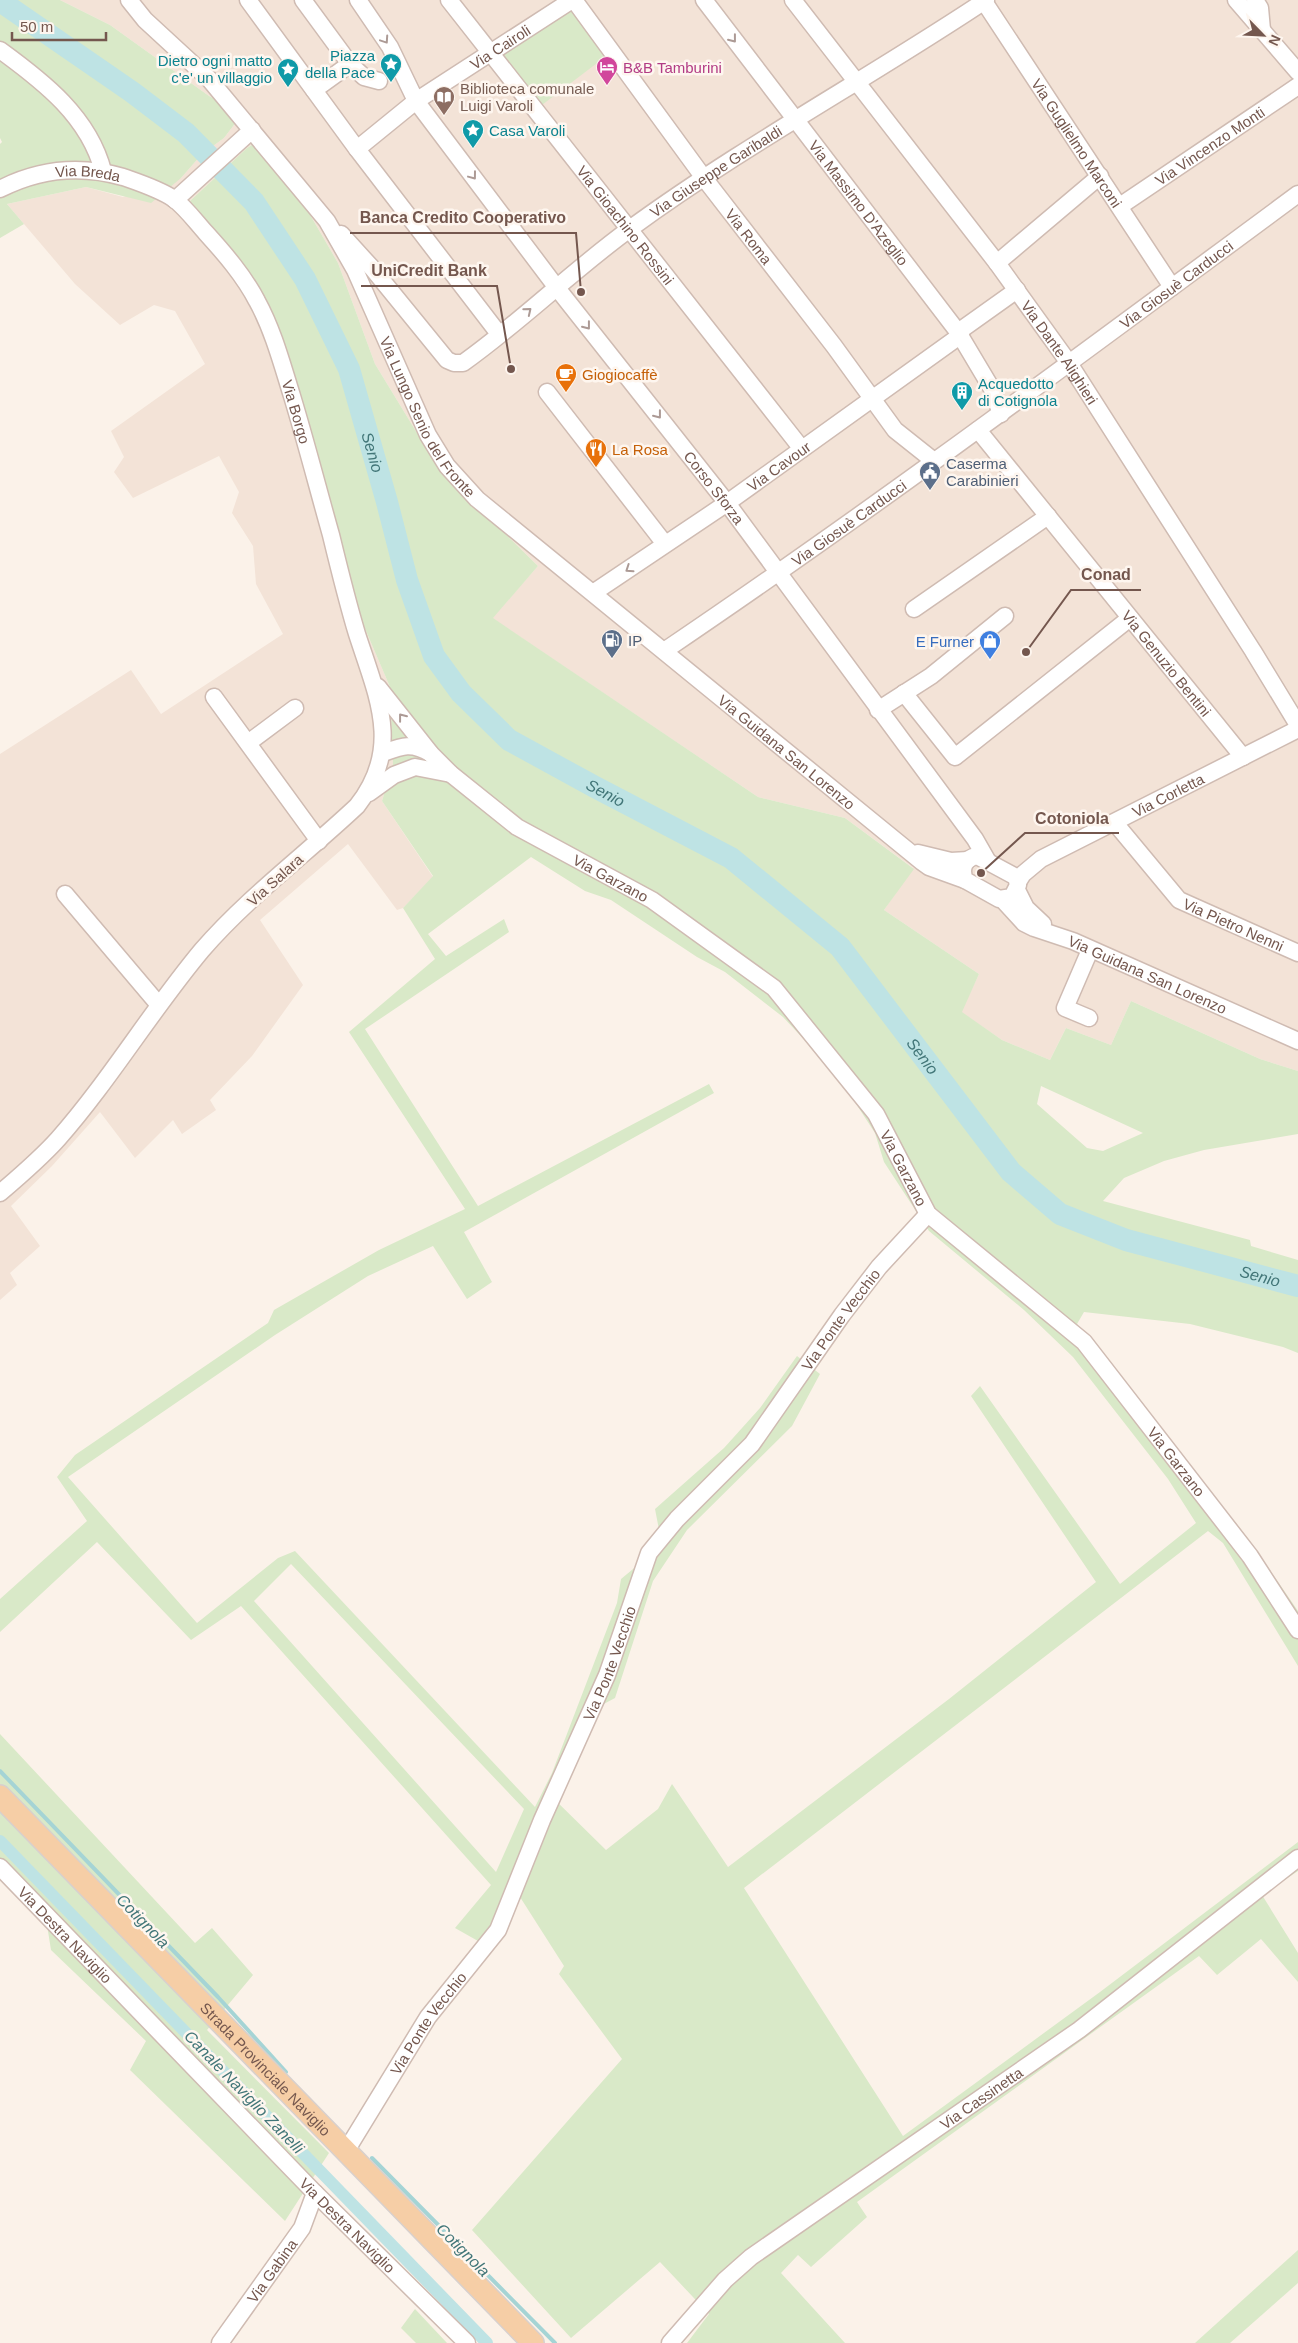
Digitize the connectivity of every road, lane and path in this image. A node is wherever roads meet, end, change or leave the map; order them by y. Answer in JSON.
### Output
{"nodes":[{"id":1,"x":128,"y":0,"type":"edge"},
{"id":2,"x":248,"y":0,"type":"edge"},
{"id":3,"x":303,"y":0,"type":"edge"},
{"id":4,"x":358,"y":0,"type":"edge"},
{"id":5,"x":449,"y":0,"type":"edge"},
{"id":6,"x":573,"y":0,"type":"edge"},
{"id":7,"x":704,"y":0,"type":"edge"},
{"id":8,"x":793,"y":0,"type":"edge"},
{"id":9,"x":1236,"y":0,"type":"edge"},
{"id":10,"x":1256,"y":0,"type":"edge"},
{"id":11,"x":984,"y":1,"type":"edge"},
{"id":12,"x":1262,"y":30,"type":"junction"},
{"id":13,"x":0,"y":50,"type":"edge"},
{"id":14,"x":491,"y":53,"type":"junction"},
{"id":15,"x":350,"y":64,"type":"junction"},
{"id":16,"x":1298,"y":72,"type":"edge"},
{"id":17,"x":379,"y":82,"type":"dead end"},
{"id":18,"x":858,"y":82,"type":"junction"},
{"id":19,"x":1298,"y":86,"type":"edge"},
{"id":20,"x":314,"y":90,"type":"junction"},
{"id":21,"x":416,"y":101,"type":"junction"},
{"id":22,"x":795,"y":119,"type":"junction"},
{"id":23,"x":246,"y":134,"type":"junction"},
{"id":24,"x":357,"y":149,"type":"junction"},
{"id":25,"x":103,"y":171,"type":"junction"},
{"id":26,"x":1100,"y":176,"type":"junction"},
{"id":27,"x":704,"y":178,"type":"junction"},
{"id":28,"x":0,"y":188,"type":"edge"},
{"id":29,"x":1298,"y":194,"type":"edge"},
{"id":30,"x":175,"y":200,"type":"junction"},
{"id":31,"x":1120,"y":206,"type":"junction"},
{"id":32,"x":326,"y":221,"type":"junction"},
{"id":33,"x":630,"y":229,"type":"junction"},
{"id":34,"x":997,"y":263,"type":"junction"},
{"id":35,"x":1172,"y":287,"type":"junction"},
{"id":36,"x":557,"y":288,"type":"junction"},
{"id":37,"x":1017,"y":290,"type":"junction"},
{"id":38,"x":500,"y":334,"type":"junction"},
{"id":39,"x":960,"y":334,"type":"junction"},
{"id":40,"x":1069,"y":363,"type":"junction"},
{"id":41,"x":547,"y":392,"type":"dead end"},
{"id":42,"x":873,"y":399,"type":"junction"},
{"id":43,"x":1001,"y":414,"type":"junction"},
{"id":44,"x":978,"y":430,"type":"junction"},
{"id":45,"x":802,"y":449,"type":"junction"},
{"id":46,"x":934,"y":461,"type":"junction"},
{"id":47,"x":727,"y":503,"type":"junction"},
{"id":48,"x":1048,"y":516,"type":"junction"},
{"id":49,"x":665,"y":544,"type":"junction"},
{"id":50,"x":779,"y":573,"type":"junction"},
{"id":51,"x":593,"y":593,"type":"junction"},
{"id":52,"x":914,"y":609,"type":"dead end"},
{"id":53,"x":1005,"y":616,"type":"dead end"},
{"id":54,"x":1130,"y":618,"type":"junction"},
{"id":55,"x":664,"y":651,"type":"junction"},
{"id":56,"x":374,"y":681,"type":"junction"},
{"id":57,"x":904,"y":693,"type":"junction"},
{"id":58,"x":214,"y":697,"type":"dead end"},
{"id":59,"x":295,"y":708,"type":"dead end"},
{"id":60,"x":878,"y":710,"type":"junction"},
{"id":61,"x":1298,"y":725,"type":"edge"},
{"id":62,"x":1298,"y":729,"type":"edge"},
{"id":63,"x":248,"y":743,"type":"junction"},
{"id":64,"x":382,"y":753,"type":"junction"},
{"id":65,"x":1242,"y":757,"type":"junction"},
{"id":66,"x":427,"y":761,"type":"junction"},
{"id":67,"x":365,"y":796,"type":"junction"},
{"id":68,"x":958,"y":817,"type":"junction"},
{"id":69,"x":1115,"y":823,"type":"junction"},
{"id":70,"x":319,"y":841,"type":"junction"},
{"id":71,"x":910,"y":851,"type":"junction"},
{"id":72,"x":968,"y":859,"type":"junction"},
{"id":73,"x":1041,"y":859,"type":"junction"},
{"id":74,"x":987,"y":860,"type":"junction"},
{"id":75,"x":1002,"y":868,"type":"junction"},
{"id":76,"x":965,"y":880,"type":"junction"},
{"id":77,"x":1018,"y":886,"type":"junction"},
{"id":78,"x":65,"y":894,"type":"dead end"},
{"id":79,"x":1003,"y":900,"type":"junction"},
{"id":80,"x":1073,"y":941,"type":"junction"},
{"id":81,"x":1090,"y":950,"type":"junction"},
{"id":82,"x":1298,"y":954,"type":"edge"},
{"id":83,"x":159,"y":1004,"type":"junction"},
{"id":84,"x":1089,"y":1018,"type":"dead end"},
{"id":85,"x":1298,"y":1041,"type":"edge"},
{"id":86,"x":0,"y":1193,"type":"edge"},
{"id":87,"x":928,"y":1214,"type":"junction"},
{"id":88,"x":1298,"y":1630,"type":"edge"},
{"id":89,"x":0,"y":1796,"type":"edge"},
{"id":90,"x":1298,"y":1858,"type":"edge"},
{"id":91,"x":0,"y":1867,"type":"edge"},
{"id":92,"x":346,"y":2151,"type":"junction"},
{"id":93,"x":315,"y":2193,"type":"junction"},
{"id":94,"x":220,"y":2343,"type":"edge"},
{"id":95,"x":467,"y":2343,"type":"edge"},
{"id":96,"x":533,"y":2343,"type":"edge"},
{"id":97,"x":670,"y":2343,"type":"edge"}],
"edges":[{"from":1,"to":23,"type":"street","name":"Via Lungo Senio del Fronte"},
{"from":2,"to":20,"type":"street"},
{"from":3,"to":15,"type":"street"},
{"from":4,"to":21,"type":"street","name":"Corso Sforza","one_way":true},
{"from":5,"to":14,"type":"street","name":"Via Gioachino Rossini"},
{"from":6,"to":14,"type":"street","name":"Via Cairoli"},
{"from":6,"to":27,"type":"street","name":"Via Roma"},
{"from":7,"to":22,"type":"street","name":"Via Massimo D'Azeglio","one_way":true},
{"from":8,"to":18,"type":"street","name":"Via Dante Alighieri"},
{"from":9,"to":12,"type":"street"},
{"from":10,"to":12,"type":"street"},
{"from":11,"to":18,"type":"street","name":"Via Giuseppe Garibaldi"},
{"from":11,"to":26,"type":"street","name":"Via Guglielmo Marconi"},
{"from":12,"to":16,"type":"street"},
{"from":13,"to":25,"type":"street"},
{"from":14,"to":21,"type":"street","name":"Via Cairoli"},
{"from":14,"to":33,"type":"street","name":"Via Gioachino Rossini"},
{"from":15,"to":17,"type":"street"},
{"from":15,"to":20,"type":"street"},
{"from":18,"to":22,"type":"street","name":"Via Giuseppe Garibaldi"},
{"from":18,"to":34,"type":"street","name":"Via Dante Alighieri"},
{"from":19,"to":31,"type":"street","name":"Via Vincenzo Monti"},
{"from":20,"to":24,"type":"street"},
{"from":21,"to":24,"type":"street","name":"Via Cairoli"},
{"from":21,"to":36,"type":"street","name":"Corso Sforza","one_way":true},
{"from":22,"to":27,"type":"street","name":"Via Giuseppe Garibaldi"},
{"from":22,"to":39,"type":"street","name":"Via Massimo D'Azeglio"},
{"from":23,"to":30,"type":"street"},
{"from":23,"to":32,"type":"street","name":"Via Lungo Senio del Fronte"},
{"from":24,"to":38,"type":"street"},
{"from":25,"to":28,"type":"street","name":"Via Breda"},
{"from":25,"to":30,"type":"street","name":"Via Breda"},
{"from":26,"to":31,"type":"street","name":"Via Guglielmo Marconi"},
{"from":26,"to":34,"type":"street"},
{"from":27,"to":33,"type":"street","name":"Via Giuseppe Garibaldi"},
{"from":27,"to":42,"type":"street","name":"Via Roma"},
{"from":29,"to":35,"type":"street","name":"Via Giosuè Carducci"},
{"from":30,"to":56,"type":"street","name":"Via Borgo"},
{"from":31,"to":35,"type":"street","name":"Via Guglielmo Marconi"},
{"from":32,"to":38,"type":"street","name":"Via Giuseppe Garibaldi"},
{"from":32,"to":51,"type":"street","name":"Via Lungo Senio del Fronte"},
{"from":33,"to":36,"type":"street","name":"Via Giuseppe Garibaldi"},
{"from":33,"to":45,"type":"street","name":"Via Gioachino Rossini"},
{"from":34,"to":37,"type":"street","name":"Via Dante Alighieri"},
{"from":35,"to":40,"type":"street","name":"Via Giosuè Carducci"},
{"from":38,"to":36,"type":"street","name":"Via Giuseppe Garibaldi","one_way":true},
{"from":36,"to":47,"type":"street","name":"Corso Sforza","one_way":true},
{"from":37,"to":39,"type":"street","name":"Via Cavour"},
{"from":37,"to":40,"type":"street","name":"Via Dante Alighieri"},
{"from":39,"to":42,"type":"street","name":"Via Cavour"},
{"from":39,"to":43,"type":"street","name":"Via Massimo D'Azeglio"},
{"from":40,"to":43,"type":"street","name":"Via Giosuè Carducci"},
{"from":40,"to":61,"type":"street","name":"Via Dante Alighieri"},
{"from":41,"to":49,"type":"street"},
{"from":42,"to":45,"type":"street","name":"Via Cavour"},
{"from":42,"to":46,"type":"street","name":"Via Roma"},
{"from":43,"to":44,"type":"street","name":"Via Giosuè Carducci"},
{"from":44,"to":46,"type":"street","name":"Via Giosuè Carducci"},
{"from":44,"to":48,"type":"street","name":"Via Genuzio Bentini"},
{"from":45,"to":47,"type":"street","name":"Via Cavour"},
{"from":46,"to":50,"type":"street","name":"Via Giosuè Carducci"},
{"from":47,"to":49,"type":"street","name":"Via Cavour"},
{"from":47,"to":50,"type":"street","name":"Corso Sforza"},
{"from":48,"to":52,"type":"street"},
{"from":48,"to":54,"type":"street","name":"Via Genuzio Bentini"},
{"from":49,"to":51,"type":"street","name":"Via Cavour","one_way":true},
{"from":50,"to":55,"type":"street","name":"Via Giosuè Carducci"},
{"from":50,"to":60,"type":"street","name":"Corso Sforza"},
{"from":51,"to":55,"type":"street","name":"Via Lungo Senio del Fronte"},
{"from":53,"to":57,"type":"street"},
{"from":54,"to":57,"type":"street"},
{"from":54,"to":65,"type":"street","name":"Via Genuzio Bentini"},
{"from":55,"to":71,"type":"street","name":"Via Guidana San Lorenzo"},
{"from":56,"to":64,"type":"street","name":"Via Borgo"},
{"from":66,"to":56,"type":"street","one_way":true},
{"from":57,"to":60,"type":"street"},
{"from":58,"to":63,"type":"street"},
{"from":59,"to":63,"type":"street"},
{"from":60,"to":68,"type":"street","name":"Corso Sforza"},
{"from":62,"to":65,"type":"street","name":"Via Corletta"},
{"from":63,"to":70,"type":"street"},
{"from":64,"to":66,"type":"street"},
{"from":64,"to":67,"type":"street","name":"Via Salara"},
{"from":65,"to":69,"type":"street","name":"Via Corletta"},
{"from":66,"to":67,"type":"street"},
{"from":66,"to":87,"type":"street","name":"Via Garzano"},
{"from":67,"to":70,"type":"street","name":"Via Salara"},
{"from":68,"to":72,"type":"street"},
{"from":68,"to":74,"type":"street","name":"Corso Sforza"},
{"from":69,"to":73,"type":"street","name":"Via Corletta"},
{"from":69,"to":82,"type":"street","name":"Via Pietro Nenni"},
{"from":70,"to":83,"type":"street","name":"Via Salara"},
{"from":71,"to":72,"type":"street","name":"Via Guidana San Lorenzo"},
{"from":71,"to":76,"type":"street","name":"Via Guidana San Lorenzo"},
{"from":72,"to":74,"type":"street","name":"Via Guidana San Lorenzo"},
{"from":72,"to":76,"type":"street"},
{"from":73,"to":75,"type":"street"},
{"from":73,"to":77,"type":"street","name":"Via Corletta"},
{"from":74,"to":75,"type":"street"},
{"from":75,"to":77,"type":"street"},
{"from":76,"to":79,"type":"street","name":"Via Guidana San Lorenzo"},
{"from":77,"to":79,"type":"street","name":"Via Corletta"},
{"from":77,"to":80,"type":"street"},
{"from":78,"to":83,"type":"street"},
{"from":79,"to":80,"type":"street","name":"Via Guidana San Lorenzo"},
{"from":80,"to":81,"type":"street","name":"Via Guidana San Lorenzo"},
{"from":81,"to":84,"type":"street"},
{"from":81,"to":85,"type":"street","name":"Via Guidana San Lorenzo"},
{"from":83,"to":86,"type":"street","name":"Via Salara"},
{"from":87,"to":88,"type":"street","name":"Via Garzano"},
{"from":87,"to":92,"type":"street","name":"Via Ponte Vecchio"},
{"from":89,"to":92,"type":"main road","name":"Strada Provinciale Naviglio"},
{"from":90,"to":97,"type":"street","name":"Via Cassinetta"},
{"from":91,"to":93,"type":"street","name":"Via Destra Naviglio"},
{"from":92,"to":96,"type":"main road","name":"Strada Provinciale Naviglio"},
{"from":93,"to":94,"type":"street","name":"Via Gabina"},
{"from":93,"to":95,"type":"street","name":"Via Destra Naviglio"}]}
